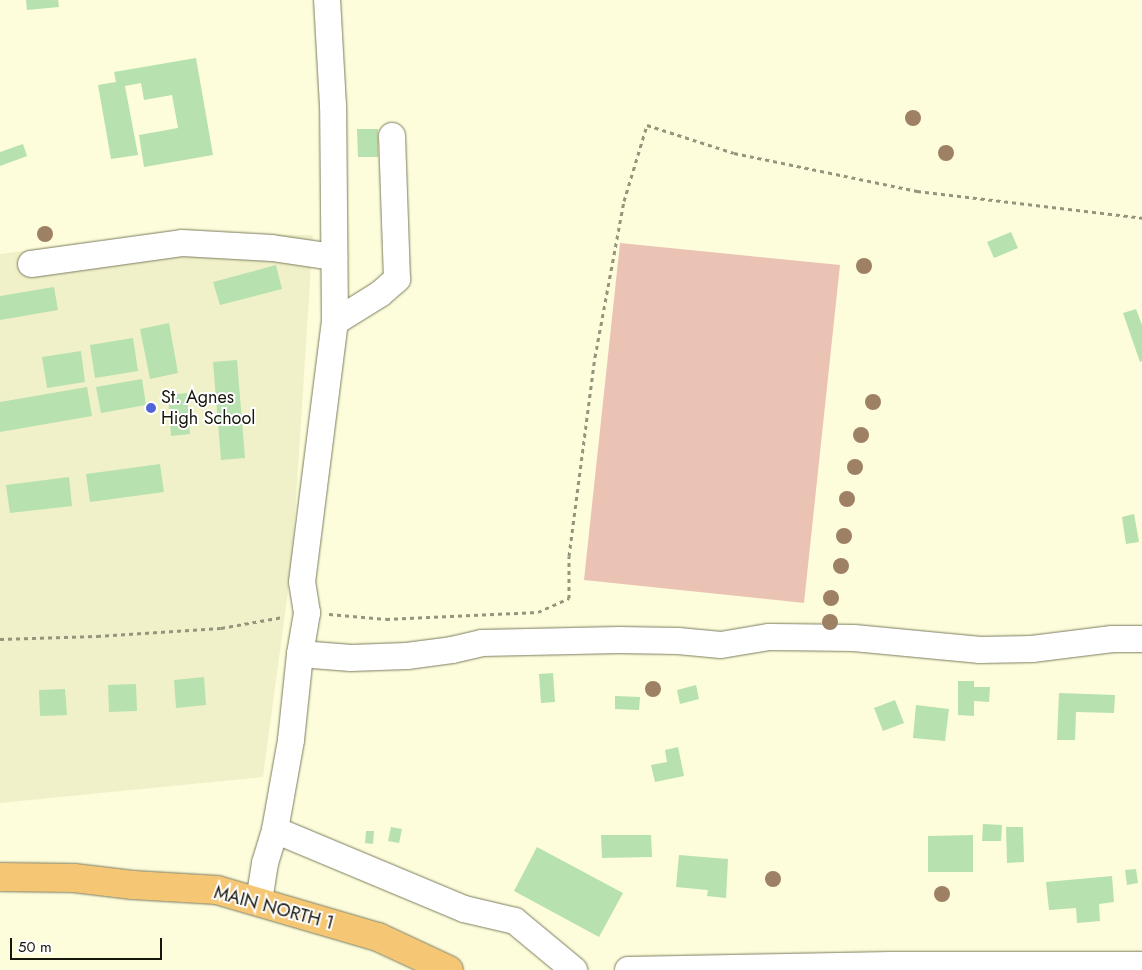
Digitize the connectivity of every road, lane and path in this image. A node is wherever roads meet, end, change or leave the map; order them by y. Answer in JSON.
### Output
{"nodes":[{"id":1,"x":327,"y":0,"type":"edge"},
{"id":2,"x":392,"y":136,"type":"dead end"},
{"id":3,"x":1142,"y":218,"type":"edge"},
{"id":4,"x":334,"y":257,"type":"junction"},
{"id":5,"x":31,"y":264,"type":"dead end"},
{"id":6,"x":335,"y":322,"type":"junction"},
{"id":7,"x":307,"y":613,"type":"junction"},
{"id":8,"x":0,"y":639,"type":"edge"},
{"id":9,"x":1142,"y":639,"type":"edge"},
{"id":10,"x":300,"y":654,"type":"junction"},
{"id":11,"x":275,"y":830,"type":"junction"},
{"id":12,"x":0,"y":878,"type":"edge"},
{"id":13,"x":258,"y":901,"type":"junction"},
{"id":14,"x":1142,"y":965,"type":"edge"},
{"id":15,"x":449,"y":970,"type":"edge"},
{"id":16,"x":574,"y":970,"type":"edge"},
{"id":17,"x":628,"y":970,"type":"edge"}],
"edges":[{"from":1,"to":4,"type":"street"},
{"from":2,"to":6,"type":"street"},
{"from":3,"to":7,"type":"path"},
{"from":4,"to":5,"type":"street"},
{"from":4,"to":6,"type":"street"},
{"from":6,"to":7,"type":"street"},
{"from":7,"to":8,"type":"path"},
{"from":7,"to":10,"type":"street"},
{"from":9,"to":10,"type":"street"},
{"from":10,"to":11,"type":"street"},
{"from":11,"to":13,"type":"street"},
{"from":11,"to":16,"type":"street"},
{"from":12,"to":13,"type":"main road","name":"MAIN NORTH 1"},
{"from":13,"to":15,"type":"main road","name":"MAIN NORTH 1"},
{"from":14,"to":17,"type":"street"}]}
